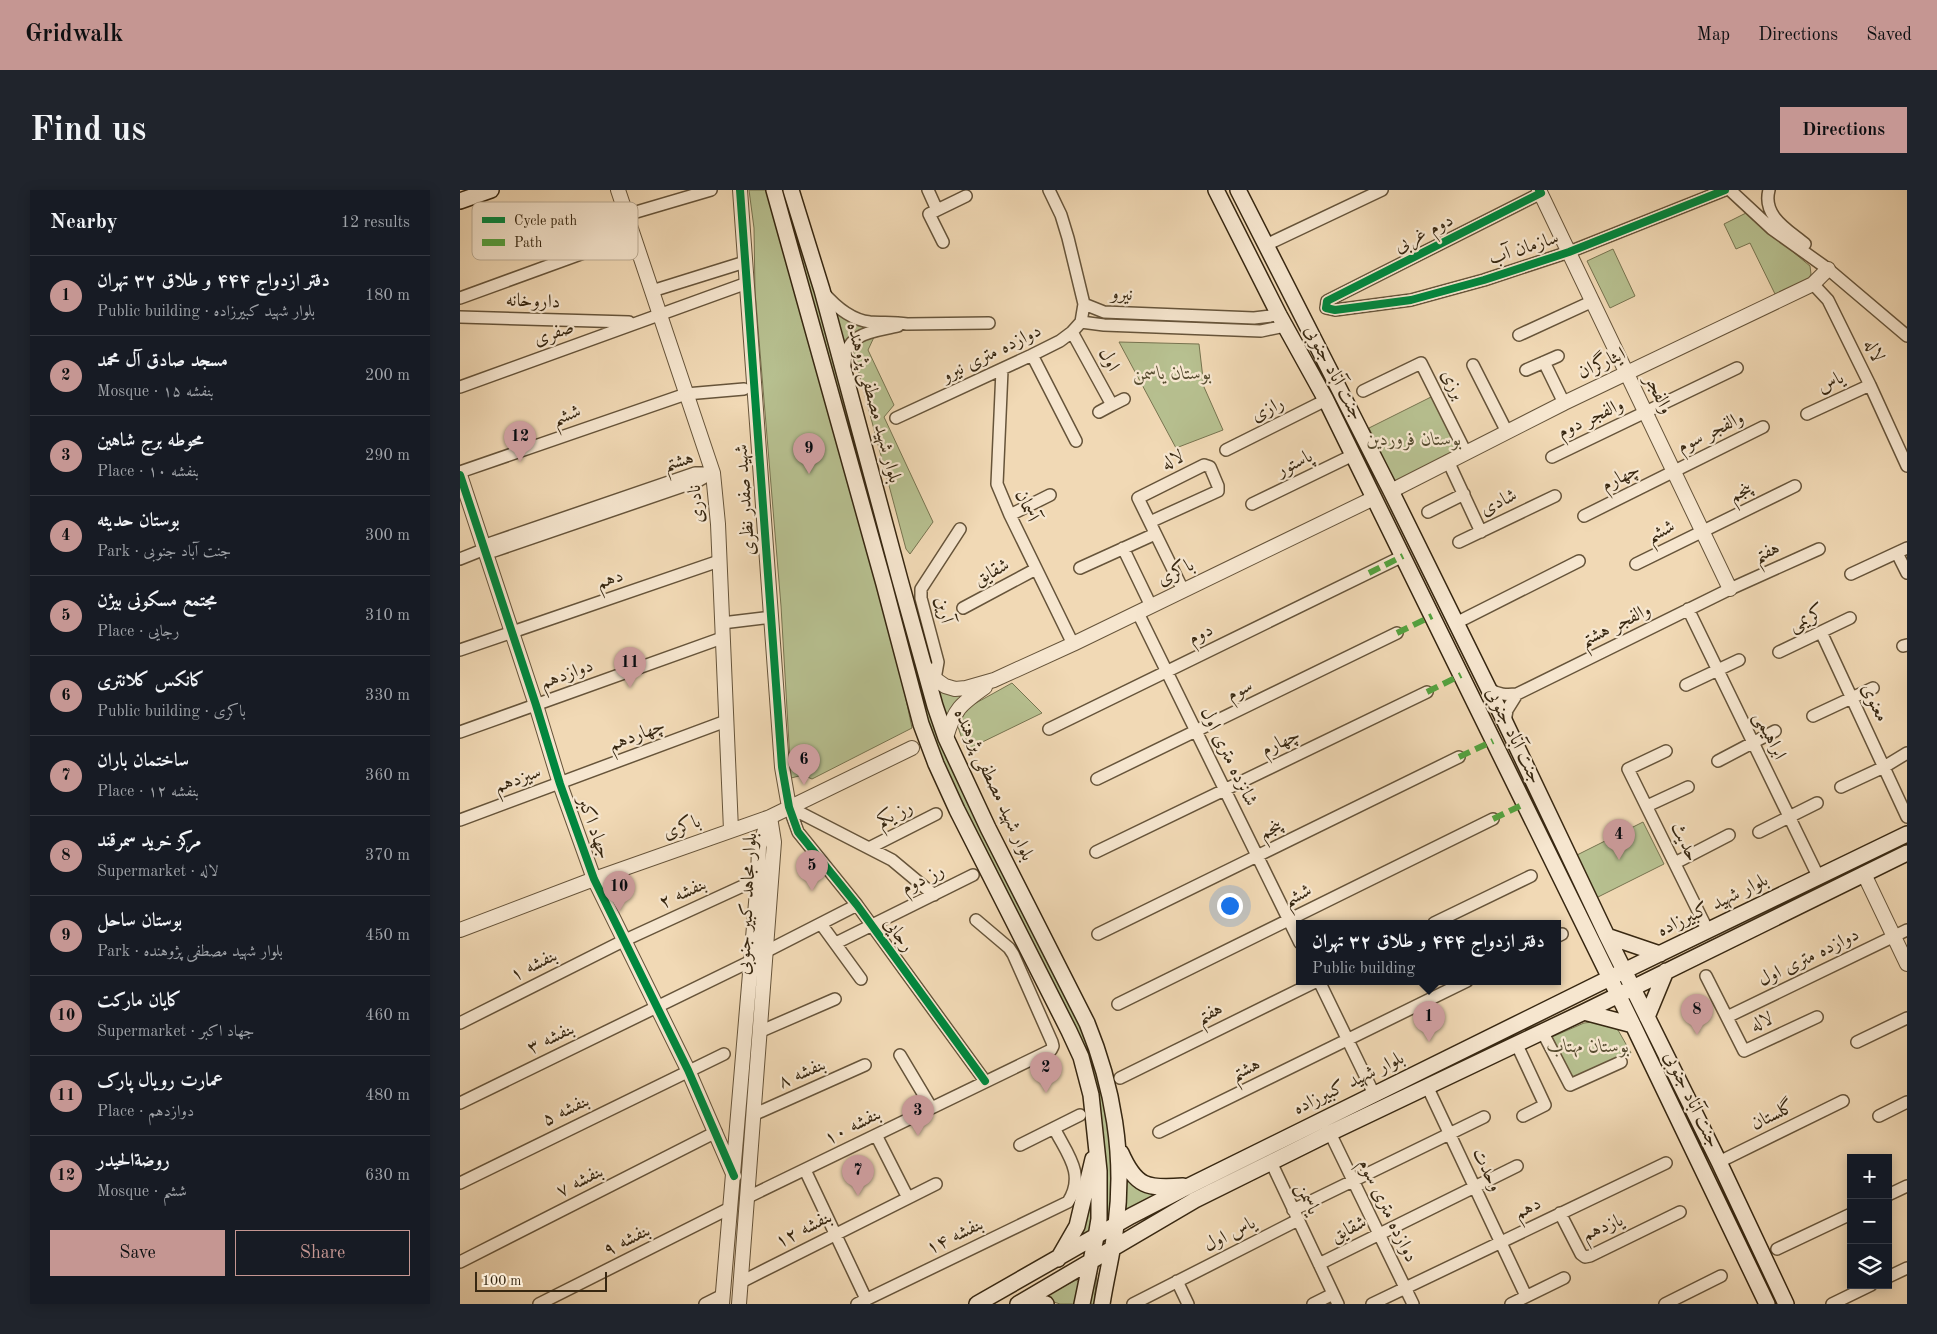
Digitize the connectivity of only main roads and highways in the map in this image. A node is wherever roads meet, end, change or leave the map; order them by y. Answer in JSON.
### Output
{"nodes":[{"id":1,"x":491,"y":190,"type":"edge"},
{"id":2,"x":774,"y":190,"type":"edge"},
{"id":3,"x":792,"y":190,"type":"edge"},
{"id":4,"x":1216,"y":190,"type":"edge"},
{"id":5,"x":1238,"y":190,"type":"edge"},
{"id":6,"x":460,"y":202,"type":"edge"},
{"id":7,"x":1907,"y":834,"type":"edge"},
{"id":8,"x":1907,"y":853,"type":"edge"},
{"id":9,"x":1607,"y":936,"type":"junction"},
{"id":10,"x":1660,"y":954,"type":"junction"},
{"id":11,"x":1624,"y":971,"type":"junction"},
{"id":12,"x":1666,"y":971,"type":"junction"},
{"id":13,"x":1609,"y":978,"type":"junction"},
{"id":14,"x":1632,"y":987,"type":"junction"},
{"id":15,"x":1618,"y":994,"type":"junction"},
{"id":16,"x":1584,"y":1012,"type":"junction"},
{"id":17,"x":1648,"y":1017,"type":"junction"},
{"id":18,"x":1633,"y":1025,"type":"junction"},
{"id":19,"x":1097,"y":1143,"type":"junction"},
{"id":20,"x":1119,"y":1146,"type":"junction"},
{"id":21,"x":1189,"y":1186,"type":"junction"},
{"id":22,"x":1116,"y":1225,"type":"junction"},
{"id":23,"x":1096,"y":1237,"type":"junction"},
{"id":24,"x":1112,"y":1250,"type":"junction"},
{"id":25,"x":1058,"y":1259,"type":"junction"},
{"id":26,"x":1090,"y":1263,"type":"junction"},
{"id":27,"x":976,"y":1304,"type":"edge"},
{"id":28,"x":1018,"y":1304,"type":"edge"},
{"id":29,"x":1026,"y":1304,"type":"edge"},
{"id":30,"x":1046,"y":1304,"type":"edge"},
{"id":31,"x":1082,"y":1304,"type":"edge"},
{"id":32,"x":1102,"y":1304,"type":"edge"},
{"id":33,"x":1767,"y":1304,"type":"edge"},
{"id":34,"x":1786,"y":1304,"type":"edge"}],
"edges":[{"from":1,"to":6,"type":"main road"},
{"from":2,"to":19,"type":"main road","name":"بلوار شهید مصطفی پژوهنده"},
{"from":3,"to":20,"type":"main road","name":"بلوار شهید مصطفی پژوهنده"},
{"from":4,"to":13,"type":"main road","name":"جنت آباد جنوبی"},
{"from":5,"to":9,"type":"main road","name":"جنت آباد جنوبی"},
{"from":7,"to":10,"type":"main road","name":"بلوار شهید کبیرزاده"},
{"from":8,"to":12,"type":"main road","name":"بلوار شهید کبیرزاده"},
{"from":9,"to":10,"type":"main road"},
{"from":9,"to":11,"type":"main road","name":"جنت آباد جنوبی"},
{"from":10,"to":11,"type":"main road","name":"بلوار شهید کبیرزاده"},
{"from":11,"to":13,"type":"main road","name":"بلوار شهید کبیرزاده"},
{"from":11,"to":14,"type":"main road","name":"جنت آباد جنوبی"},
{"from":12,"to":14,"type":"main road","name":"بلوار شهید کبیرزاده"},
{"from":12,"to":17,"type":"main road"},
{"from":13,"to":15,"type":"main road","name":"جنت آباد جنوبی"},
{"from":13,"to":21,"type":"main road","name":"بلوار شهید کبیرزاده"},
{"from":14,"to":15,"type":"main road","name":"بلوار شهید کبیرزاده"},
{"from":14,"to":17,"type":"main road","name":"جنت آباد جنوبی"},
{"from":15,"to":16,"type":"main road","name":"بلوار شهید کبیرزاده"},
{"from":15,"to":18,"type":"main road","name":"جنت آباد جنوبی"},
{"from":16,"to":18,"type":"main road"},
{"from":16,"to":24,"type":"main road","name":"بلوار شهید کبیرزاده"},
{"from":17,"to":34,"type":"main road","name":"جنت آباد جنوبی"},
{"from":18,"to":33,"type":"main road","name":"جنت آباد جنوبی"},
{"from":19,"to":23,"type":"main road","name":"بلوار شهید مصطفی پژوهنده"},
{"from":19,"to":25,"type":"main road"},
{"from":20,"to":21,"type":"main road"},
{"from":20,"to":22,"type":"main road","name":"بلوار شهید مصطفی پژوهنده"},
{"from":21,"to":22,"type":"main road","name":"بلوار شهید کبیرزاده"},
{"from":22,"to":23,"type":"main road","name":"بلوار شهید کبیرزاده"},
{"from":22,"to":24,"type":"main road","name":"بلوار شهید مصطفی پژوهنده"},
{"from":23,"to":25,"type":"main road","name":"بلوار شهید کبیرزاده"},
{"from":23,"to":26,"type":"main road","name":"بلوار شهید مصطفی پژوهنده"},
{"from":24,"to":26,"type":"main road","name":"بلوار شهید کبیرزاده"},
{"from":24,"to":32,"type":"main road","name":"بلوار شهید مصطفی پژوهنده"},
{"from":25,"to":27,"type":"main road","name":"بلوار شهید کبیرزاده"},
{"from":26,"to":28,"type":"main road","name":"بلوار شهید کبیرزاده"},
{"from":26,"to":31,"type":"main road","name":"بلوار شهید مصطفی پژوهنده"},
{"from":29,"to":30,"type":"main road"}]}
